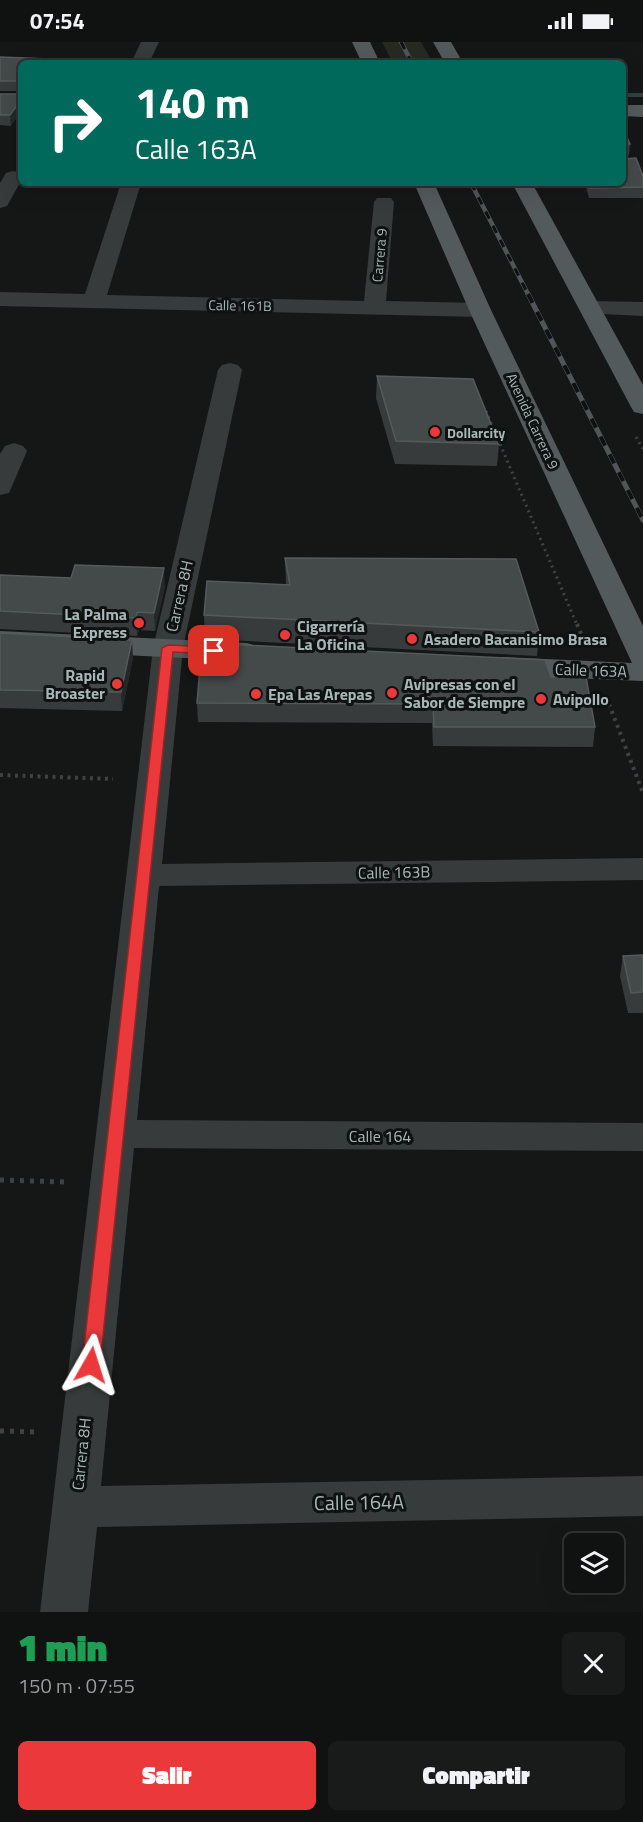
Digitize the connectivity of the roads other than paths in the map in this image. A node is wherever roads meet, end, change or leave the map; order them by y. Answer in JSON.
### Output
{"nodes":[{"id":1,"x":150,"y":42,"type":"edge"},
{"id":2,"x":361,"y":42,"type":"edge"},
{"id":3,"x":442,"y":42,"type":"edge"},
{"id":4,"x":141,"y":60,"type":"edge"},
{"id":5,"x":370,"y":60,"type":"edge"},
{"id":6,"x":452,"y":60,"type":"edge"},
{"id":7,"x":626,"y":110,"type":"edge"},
{"id":8,"x":643,"y":111,"type":"edge"},
{"id":9,"x":13,"y":177,"type":"dead end"},
{"id":10,"x":130,"y":186,"type":"edge"},
{"id":11,"x":425,"y":186,"type":"edge"},
{"id":12,"x":524,"y":186,"type":"edge"},
{"id":13,"x":0,"y":202,"type":"edge"},
{"id":14,"x":384,"y":202,"type":"dead end"},
{"id":15,"x":1,"y":302,"type":"edge"},
{"id":16,"x":94,"y":302,"type":"junction"},
{"id":17,"x":374,"y":308,"type":"junction"},
{"id":18,"x":590,"y":308,"type":"junction"},
{"id":19,"x":643,"y":309,"type":"edge"},
{"id":20,"x":480,"y":310,"type":"junction"},
{"id":21,"x":230,"y":370,"type":"dead end"},
{"id":22,"x":643,"y":407,"type":"edge"},
{"id":23,"x":14,"y":451,"type":"dead end"},
{"id":24,"x":0,"y":488,"type":"edge"},
{"id":25,"x":0,"y":640,"type":"edge"},
{"id":26,"x":168,"y":648,"type":"junction"},
{"id":27,"x":275,"y":654,"type":"edge"},
{"id":28,"x":643,"y":657,"type":"edge"},
{"id":29,"x":477,"y":664,"type":"edge"},
{"id":30,"x":643,"y":672,"type":"edge"},
{"id":31,"x":643,"y":869,"type":"edge"},
{"id":32,"x":145,"y":875,"type":"junction"},
{"id":33,"x":117,"y":1134,"type":"junction"},
{"id":34,"x":643,"y":1137,"type":"edge"},
{"id":35,"x":643,"y":1496,"type":"edge"},
{"id":36,"x":75,"y":1508,"type":"junction"},
{"id":37,"x":64,"y":1612,"type":"edge"}],
"edges":[{"from":1,"to":4,"type":"street"},
{"from":2,"to":5,"type":"main road"},
{"from":3,"to":6,"type":"main road"},
{"from":7,"to":8,"type":"main road"},
{"from":9,"to":13,"type":"street"},
{"from":10,"to":16,"type":"street"},
{"from":11,"to":20,"type":"main road","name":"Avenida Carrera 9"},
{"from":12,"to":18,"type":"main road"},
{"from":14,"to":17,"type":"street","name":"Carrera 9"},
{"from":15,"to":16,"type":"street","name":"Calle 161B"},
{"from":16,"to":17,"type":"street","name":"Calle 161B"},
{"from":17,"to":20,"type":"street","name":"Calle 161B"},
{"from":18,"to":19,"type":"street"},
{"from":18,"to":22,"type":"main road"},
{"from":20,"to":28,"type":"main road","name":"Avenida Carrera 9"},
{"from":21,"to":26,"type":"street","name":"Carrera 8H"},
{"from":23,"to":24,"type":"street"},
{"from":25,"to":26,"type":"main road"},
{"from":26,"to":27,"type":"main road"},
{"from":26,"to":32,"type":"street","name":"Carrera 8H"},
{"from":29,"to":30,"type":"main road","name":"Calle 163A"},
{"from":31,"to":32,"type":"street","name":"Calle 163B"},
{"from":32,"to":33,"type":"street","name":"Carrera 8H"},
{"from":33,"to":34,"type":"street","name":"Calle 164"},
{"from":33,"to":36,"type":"street","name":"Carrera 8H"},
{"from":35,"to":36,"type":"street","name":"Calle 164A"},
{"from":36,"to":37,"type":"street","name":"Carrera 8H"}]}
